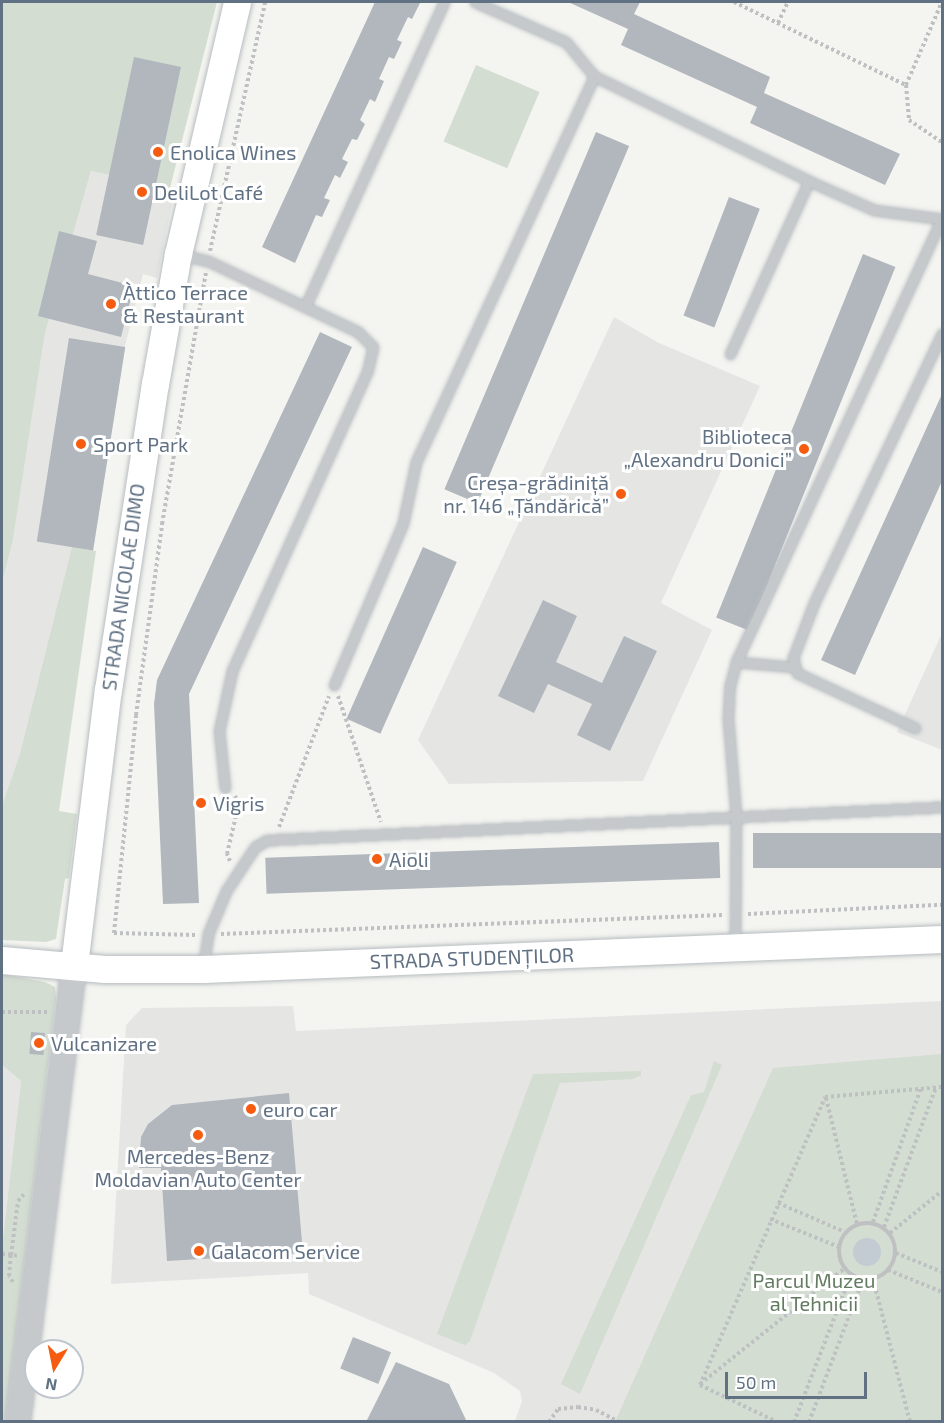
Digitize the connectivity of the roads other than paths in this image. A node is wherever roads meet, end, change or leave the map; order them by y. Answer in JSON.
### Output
{"nodes":[{"id":1,"x":237,"y":2,"type":"edge"},
{"id":2,"x":444,"y":2,"type":"edge"},
{"id":3,"x":475,"y":2,"type":"edge"},
{"id":4,"x":594,"y":76,"type":"junction"},
{"id":5,"x":809,"y":181,"type":"junction"},
{"id":6,"x":942,"y":219,"type":"edge"},
{"id":7,"x":178,"y":254,"type":"junction"},
{"id":8,"x":305,"y":307,"type":"junction"},
{"id":9,"x":942,"y":334,"type":"edge"},
{"id":10,"x":730,"y":354,"type":"dead end"},
{"id":11,"x":736,"y":662,"type":"junction"},
{"id":12,"x":793,"y":667,"type":"junction"},
{"id":13,"x":334,"y":684,"type":"road end"},
{"id":14,"x":915,"y":728,"type":"dead end"},
{"id":15,"x":225,"y":788,"type":"road end"},
{"id":16,"x":942,"y":807,"type":"edge"},
{"id":17,"x":736,"y":816,"type":"junction"},
{"id":18,"x":942,"y":939,"type":"edge"},
{"id":19,"x":735,"y":949,"type":"junction"},
{"id":20,"x":2,"y":960,"type":"edge"},
{"id":21,"x":74,"y":965,"type":"junction"},
{"id":22,"x":203,"y":969,"type":"junction"},
{"id":23,"x":18,"y":1422,"type":"edge"}],
"edges":[{"from":1,"to":7,"type":"main road","name":"STRADA NICOLAE DIMO"},
{"from":2,"to":8,"type":"lane"},
{"from":3,"to":4,"type":"lane"},
{"from":4,"to":5,"type":"lane"},
{"from":4,"to":13,"type":"lane"},
{"from":5,"to":6,"type":"lane"},
{"from":5,"to":10,"type":"lane"},
{"from":6,"to":11,"type":"lane"},
{"from":7,"to":8,"type":"lane"},
{"from":7,"to":21,"type":"main road","name":"STRADA NICOLAE DIMO"},
{"from":8,"to":15,"type":"lane"},
{"from":9,"to":12,"type":"lane"},
{"from":11,"to":12,"type":"lane"},
{"from":11,"to":17,"type":"lane"},
{"from":12,"to":14,"type":"lane"},
{"from":16,"to":17,"type":"lane"},
{"from":17,"to":19,"type":"lane"},
{"from":17,"to":22,"type":"lane"},
{"from":18,"to":19,"type":"main road","name":"STRADA STUDENȚILOR"},
{"from":19,"to":22,"type":"main road","name":"STRADA STUDENȚILOR"},
{"from":20,"to":21,"type":"main road","name":"STRADA STUDENȚILOR"},
{"from":21,"to":22,"type":"main road","name":"STRADA STUDENȚILOR"},
{"from":21,"to":23,"type":"street"}]}
